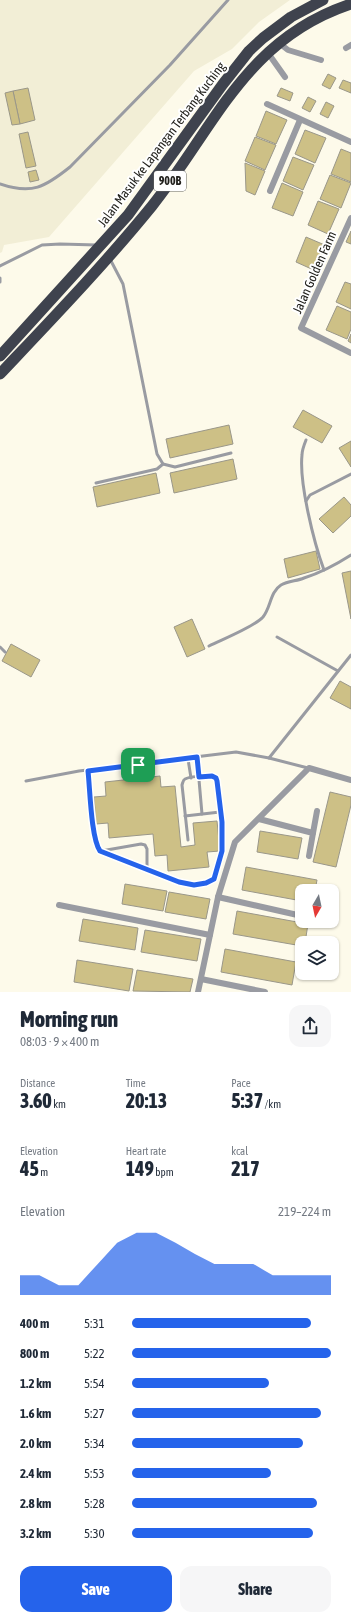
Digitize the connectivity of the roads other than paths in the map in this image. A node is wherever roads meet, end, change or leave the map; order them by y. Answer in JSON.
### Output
{"nodes":[{"id":1,"x":228,"y":0,"type":"edge"},
{"id":2,"x":323,"y":0,"type":"edge"},
{"id":3,"x":351,"y":4,"type":"edge"},
{"id":4,"x":279,"y":43,"type":"junction"},
{"id":5,"x":268,"y":53,"type":"junction"},
{"id":6,"x":321,"y":60,"type":"dead end"},
{"id":7,"x":285,"y":77,"type":"dead end"},
{"id":8,"x":267,"y":104,"type":"dead end"},
{"id":9,"x":300,"y":120,"type":"junction"},
{"id":10,"x":351,"y":142,"type":"edge"},
{"id":11,"x":0,"y":184,"type":"edge"},
{"id":12,"x":270,"y":191,"type":"dead end"},
{"id":13,"x":351,"y":218,"type":"edge"},
{"id":14,"x":102,"y":246,"type":"junction"},
{"id":15,"x":110,"y":257,"type":"junction"},
{"id":16,"x":0,"y":266,"type":"edge"},
{"id":17,"x":0,"y":278,"type":"edge"},
{"id":18,"x":0,"y":282,"type":"edge"},
{"id":19,"x":351,"y":353,"type":"edge"},
{"id":20,"x":0,"y":356,"type":"edge"},
{"id":21,"x":0,"y":374,"type":"edge"},
{"id":22,"x":306,"y":440,"type":"dead end"},
{"id":23,"x":231,"y":453,"type":"dead end"},
{"id":24,"x":163,"y":464,"type":"junction"},
{"id":25,"x":351,"y":474,"type":"edge"},
{"id":26,"x":96,"y":483,"type":"dead end"},
{"id":27,"x":306,"y":501,"type":"junction"},
{"id":28,"x":351,"y":555,"type":"edge"},
{"id":29,"x":324,"y":570,"type":"junction"},
{"id":30,"x":277,"y":638,"type":"dead end"},
{"id":31,"x":209,"y":646,"type":"dead end"},
{"id":32,"x":0,"y":647,"type":"edge"},
{"id":33,"x":5,"y":652,"type":"dead end"},
{"id":34,"x":351,"y":655,"type":"edge"},
{"id":35,"x":338,"y":671,"type":"junction"},
{"id":36,"x":197,"y":757,"type":"junction"},
{"id":37,"x":270,"y":758,"type":"junction"},
{"id":38,"x":188,"y":759,"type":"junction"},
{"id":39,"x":310,"y":768,"type":"junction"},
{"id":40,"x":88,"y":771,"type":"junction"},
{"id":41,"x":199,"y":777,"type":"junction"},
{"id":42,"x":191,"y":778,"type":"junction"},
{"id":43,"x":351,"y":780,"type":"edge"},
{"id":44,"x":26,"y":781,"type":"dead end"},
{"id":45,"x":317,"y":811,"type":"dead end"},
{"id":46,"x":220,"y":812,"type":"junction"},
{"id":47,"x":202,"y":814,"type":"junction"},
{"id":48,"x":185,"y":816,"type":"junction"},
{"id":49,"x":259,"y":820,"type":"junction"},
{"id":50,"x":313,"y":833,"type":"junction"},
{"id":51,"x":188,"y":840,"type":"dead end"},
{"id":52,"x":100,"y":851,"type":"junction"},
{"id":53,"x":309,"y":856,"type":"dead end"},
{"id":54,"x":147,"y":870,"type":"junction"},
{"id":55,"x":218,"y":897,"type":"junction"},
{"id":56,"x":59,"y":905,"type":"dead end"},
{"id":57,"x":295,"y":914,"type":"edge"},
{"id":58,"x":210,"y":935,"type":"junction"},
{"id":59,"x":201,"y":979,"type":"junction"},
{"id":60,"x":198,"y":992,"type":"edge"},
{"id":61,"x":265,"y":992,"type":"edge"}],
"edges":[{"from":1,"to":11,"type":"lane"},
{"from":2,"to":14,"type":"highway","name":"Jalan Masuk ke Lapangan Terbang Kuching"},
{"from":3,"to":4,"type":"highway","name":"Jalan Masuk ke Lapangan Terbang Kuching","number":"900B"},
{"from":4,"to":5,"type":"highway","name":"Jalan Masuk ke Lapangan Terbang Kuching","number":"900B"},
{"from":4,"to":6,"type":"street"},
{"from":5,"to":7,"type":"street"},
{"from":5,"to":15,"type":"highway","name":"Jalan Masuk ke Lapangan Terbang Kuching","number":"900B"},
{"from":8,"to":9,"type":"street"},
{"from":9,"to":10,"type":"street"},
{"from":9,"to":12,"type":"street"},
{"from":13,"to":19,"type":"street","name":"Jalan Golden Farm"},
{"from":14,"to":16,"type":"lane"},
{"from":14,"to":20,"type":"highway","name":"Jalan Masuk ke Lapangan Terbang Kuching"},
{"from":15,"to":21,"type":"highway","name":"Jalan Masuk ke Lapangan Terbang Kuching","number":"900B"},
{"from":15,"to":24,"type":"lane"},
{"from":17,"to":18,"type":"lane"},
{"from":22,"to":27,"type":"lane"},
{"from":23,"to":24,"type":"lane"},
{"from":24,"to":26,"type":"lane"},
{"from":25,"to":27,"type":"lane"},
{"from":27,"to":29,"type":"lane"},
{"from":28,"to":29,"type":"lane"},
{"from":29,"to":31,"type":"lane"},
{"from":30,"to":35,"type":"lane"},
{"from":32,"to":33,"type":"lane"},
{"from":34,"to":35,"type":"lane"},
{"from":35,"to":37,"type":"lane"},
{"from":36,"to":37,"type":"lane"},
{"from":36,"to":38,"type":"lane"},
{"from":36,"to":41,"type":"lane"},
{"from":37,"to":39,"type":"lane"},
{"from":38,"to":40,"type":"lane"},
{"from":38,"to":42,"type":"lane"},
{"from":39,"to":43,"type":"street"},
{"from":39,"to":49,"type":"street"},
{"from":40,"to":44,"type":"lane"},
{"from":40,"to":52,"type":"lane"},
{"from":41,"to":42,"type":"lane"},
{"from":41,"to":46,"type":"lane"},
{"from":41,"to":47,"type":"lane"},
{"from":42,"to":48,"type":"lane"},
{"from":45,"to":50,"type":"street"},
{"from":46,"to":47,"type":"lane"},
{"from":46,"to":54,"type":"lane"},
{"from":47,"to":48,"type":"lane"},
{"from":48,"to":51,"type":"lane"},
{"from":49,"to":50,"type":"street"},
{"from":49,"to":55,"type":"street"},
{"from":50,"to":53,"type":"street"},
{"from":52,"to":54,"type":"lane"},
{"from":52,"to":54,"type":"lane"},
{"from":55,"to":57,"type":"street"},
{"from":55,"to":58,"type":"street"},
{"from":56,"to":58,"type":"street"},
{"from":58,"to":59,"type":"street"},
{"from":59,"to":60,"type":"street"},
{"from":59,"to":61,"type":"street"}]}
